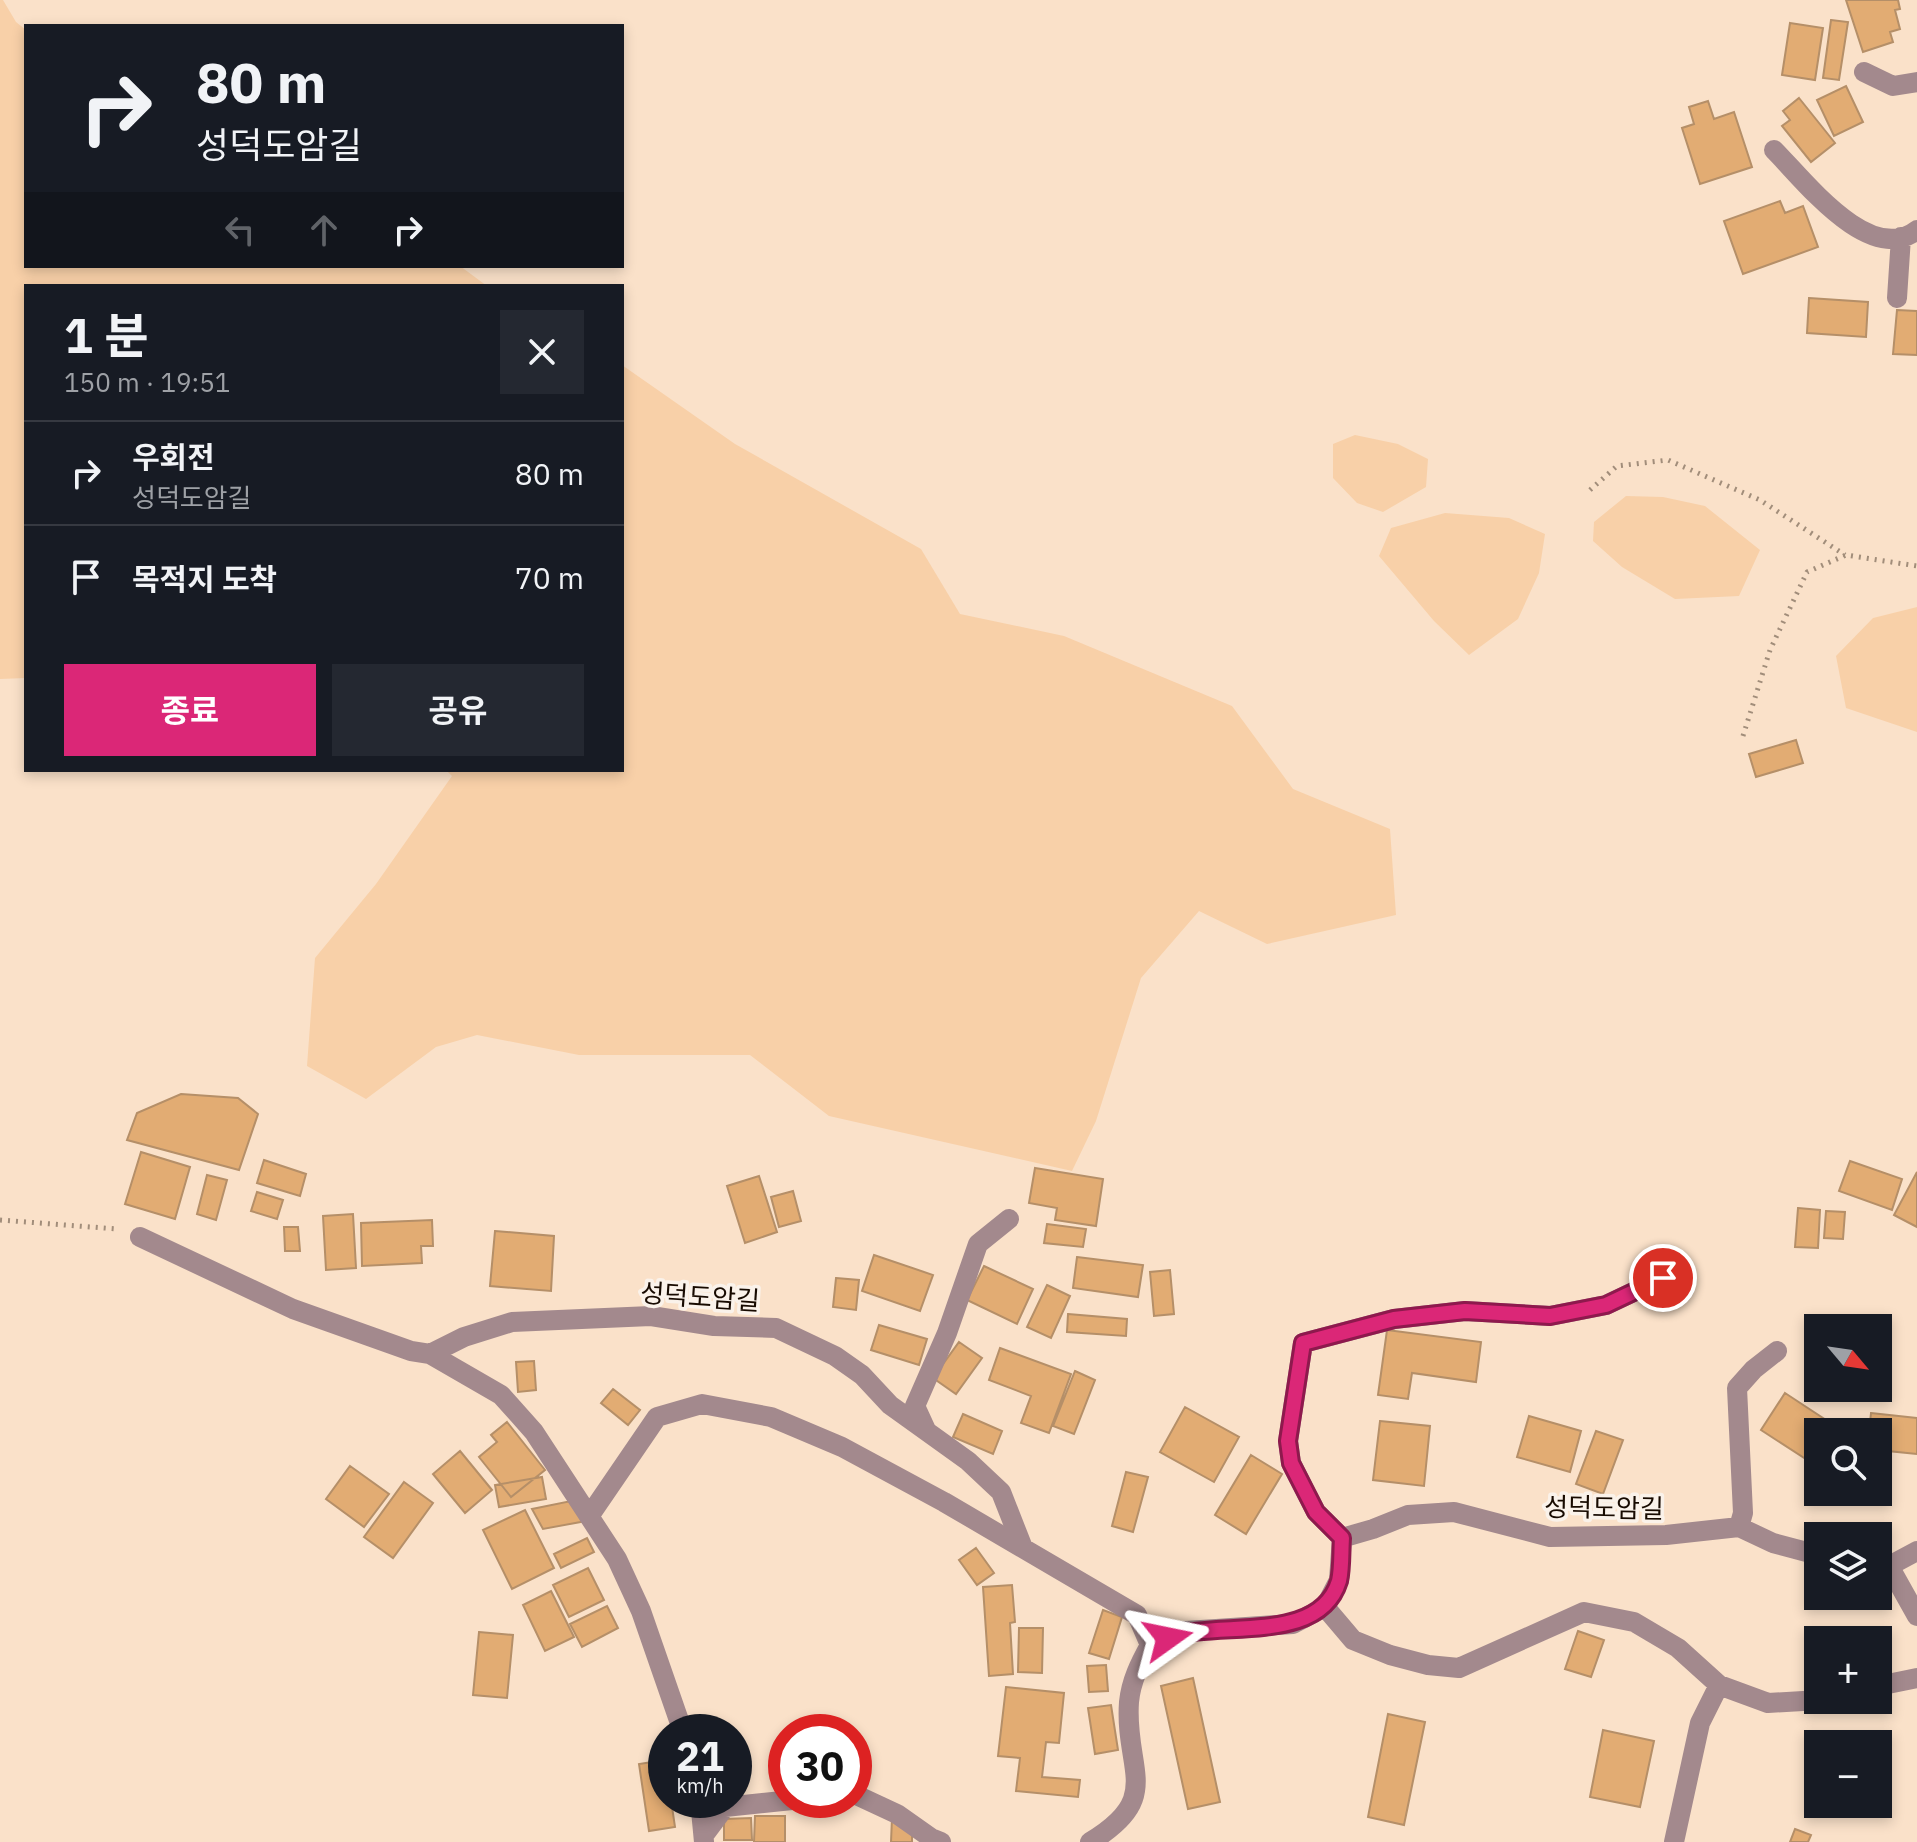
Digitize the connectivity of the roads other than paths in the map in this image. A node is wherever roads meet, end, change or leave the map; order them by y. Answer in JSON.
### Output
{"nodes":[{"id":1,"x":1864,"y":72,"type":"dead end"},
{"id":2,"x":1917,"y":82,"type":"edge"},
{"id":3,"x":1774,"y":150,"type":"dead end"},
{"id":4,"x":1909,"y":234,"type":"edge"},
{"id":5,"x":1897,"y":298,"type":"dead end"},
{"id":6,"x":1009,"y":1219,"type":"dead end"},
{"id":7,"x":140,"y":1237,"type":"road end"},
{"id":8,"x":1663,"y":1278,"type":"dead end"},
{"id":9,"x":1777,"y":1351,"type":"dead end"},
{"id":10,"x":430,"y":1354,"type":"junction"},
{"id":11,"x":926,"y":1430,"type":"junction"},
{"id":12,"x":590,"y":1515,"type":"junction"},
{"id":13,"x":1739,"y":1527,"type":"junction"},
{"id":14,"x":1342,"y":1538,"type":"junction"},
{"id":15,"x":1023,"y":1548,"type":"junction"},
{"id":16,"x":1804,"y":1551,"type":"edge"},
{"id":17,"x":1917,"y":1551,"type":"edge"},
{"id":18,"x":1892,"y":1562,"type":"edge"},
{"id":19,"x":1892,"y":1578,"type":"edge"},
{"id":20,"x":1325,"y":1607,"type":"junction"},
{"id":21,"x":1917,"y":1616,"type":"edge"},
{"id":22,"x":1150,"y":1645,"type":"junction"},
{"id":23,"x":1917,"y":1678,"type":"edge"},
{"id":24,"x":1892,"y":1683,"type":"edge"},
{"id":25,"x":1719,"y":1685,"type":"junction"},
{"id":26,"x":1804,"y":1701,"type":"edge"},
{"id":27,"x":677,"y":1714,"type":"edge"},
{"id":28,"x":872,"y":1802,"type":"edge"},
{"id":29,"x":768,"y":1803,"type":"edge"},
{"id":30,"x":702,"y":1818,"type":"edge"},
{"id":31,"x":704,"y":1839,"type":"edge"},
{"id":32,"x":941,"y":1842,"type":"edge"},
{"id":33,"x":1090,"y":1842,"type":"edge"},
{"id":34,"x":1674,"y":1842,"type":"edge"}],
"edges":[{"from":1,"to":2,"type":"street"},
{"from":3,"to":4,"type":"street"},
{"from":4,"to":5,"type":"street"},
{"from":6,"to":11,"type":"street"},
{"from":7,"to":10,"type":"street"},
{"from":8,"to":14,"type":"street"},
{"from":9,"to":13,"type":"street"},
{"from":10,"to":11,"type":"street","name":"성덕도암길"},
{"from":10,"to":12,"type":"street"},
{"from":11,"to":15,"type":"street","name":"성덕도암길"},
{"from":12,"to":15,"type":"street"},
{"from":12,"to":27,"type":"street"},
{"from":13,"to":14,"type":"street","name":"성덕도암길"},
{"from":13,"to":16,"type":"street"},
{"from":14,"to":20,"type":"street"},
{"from":15,"to":22,"type":"street"},
{"from":17,"to":18,"type":"street"},
{"from":19,"to":21,"type":"street"},
{"from":20,"to":22,"type":"street"},
{"from":20,"to":25,"type":"street"},
{"from":22,"to":33,"type":"street"},
{"from":23,"to":24,"type":"street"},
{"from":25,"to":26,"type":"street"},
{"from":25,"to":34,"type":"street"},
{"from":28,"to":32,"type":"street"},
{"from":29,"to":31,"type":"street"},
{"from":30,"to":31,"type":"street"}]}
